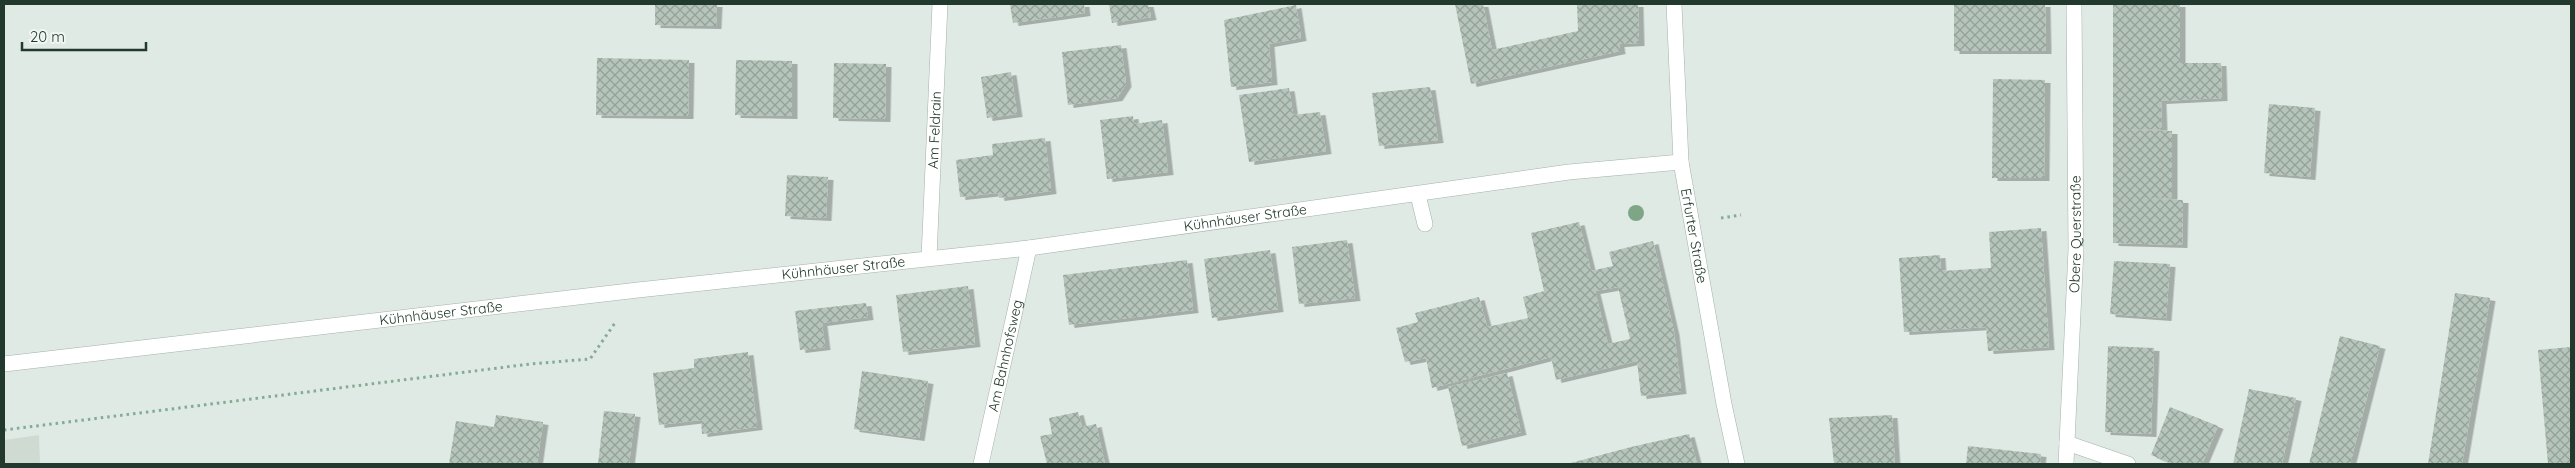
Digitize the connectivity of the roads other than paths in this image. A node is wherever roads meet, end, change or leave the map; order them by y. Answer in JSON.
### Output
{"nodes":[{"id":1,"x":940,"y":4,"type":"edge"},
{"id":2,"x":1674,"y":4,"type":"edge"},
{"id":3,"x":2074,"y":4,"type":"edge"},
{"id":4,"x":1681,"y":162,"type":"junction"},
{"id":5,"x":1418,"y":195,"type":"junction"},
{"id":6,"x":1425,"y":224,"type":"dead end"},
{"id":7,"x":1029,"y":248,"type":"junction"},
{"id":8,"x":929,"y":258,"type":"junction"},
{"id":9,"x":4,"y":364,"type":"edge"},
{"id":10,"x":2067,"y":443,"type":"junction"},
{"id":11,"x":981,"y":464,"type":"edge"},
{"id":12,"x":1737,"y":464,"type":"edge"},
{"id":13,"x":2066,"y":464,"type":"edge"},
{"id":14,"x":2128,"y":464,"type":"edge"}],
"edges":[{"from":1,"to":8,"type":"street","name":"Am Feldrain"},
{"from":2,"to":4,"type":"street","name":"Erfurter Straße"},
{"from":3,"to":10,"type":"street","name":"Obere Querstraße"},
{"from":4,"to":5,"type":"street","name":"Kühnhäuser Straße"},
{"from":4,"to":12,"type":"street","name":"Erfurter Straße"},
{"from":5,"to":6,"type":"street"},
{"from":5,"to":7,"type":"street","name":"Kühnhäuser Straße"},
{"from":7,"to":8,"type":"street","name":"Kühnhäuser Straße"},
{"from":7,"to":11,"type":"street","name":"Am Bahnhofsweg"},
{"from":8,"to":9,"type":"street","name":"Kühnhäuser Straße"},
{"from":10,"to":13,"type":"street","name":"Obere Querstraße"},
{"from":10,"to":14,"type":"street"}]}
